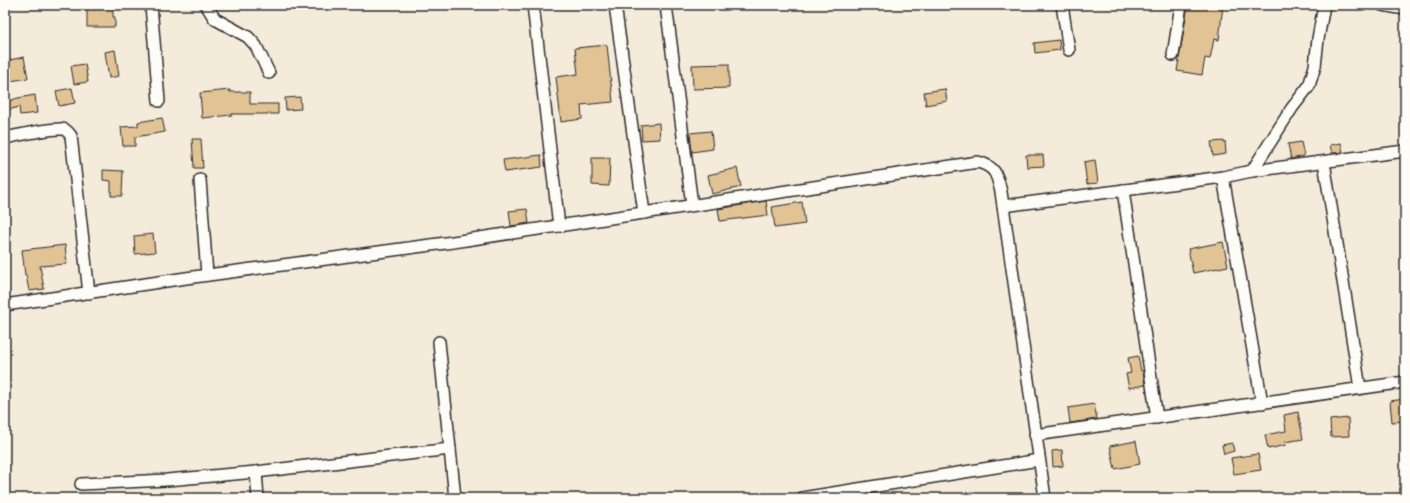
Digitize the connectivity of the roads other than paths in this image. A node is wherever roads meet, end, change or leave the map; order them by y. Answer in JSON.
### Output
{"nodes":[{"id":1,"x":151,"y":5,"type":"edge"},
{"id":2,"x":206,"y":5,"type":"edge"},
{"id":3,"x":533,"y":5,"type":"edge"},
{"id":4,"x":615,"y":5,"type":"edge"},
{"id":5,"x":666,"y":5,"type":"edge"},
{"id":6,"x":1062,"y":5,"type":"edge"},
{"id":7,"x":1182,"y":5,"type":"edge"},
{"id":8,"x":1324,"y":5,"type":"edge"},
{"id":9,"x":1382,"y":5,"type":"edge"},
{"id":10,"x":1405,"y":9,"type":"edge"},
{"id":11,"x":1069,"y":50,"type":"dead end"},
{"id":12,"x":1173,"y":55,"type":"dead end"},
{"id":13,"x":269,"y":73,"type":"dead end"},
{"id":14,"x":159,"y":101,"type":"dead end"},
{"id":15,"x":5,"y":138,"type":"edge"},
{"id":16,"x":1405,"y":151,"type":"edge"},
{"id":17,"x":1324,"y":162,"type":"junction"},
{"id":18,"x":1252,"y":171,"type":"junction"},
{"id":19,"x":1223,"y":177,"type":"junction"},
{"id":20,"x":200,"y":180,"type":"dead end"},
{"id":21,"x":1123,"y":190,"type":"junction"},
{"id":22,"x":692,"y":205,"type":"junction"},
{"id":23,"x":1003,"y":206,"type":"junction"},
{"id":24,"x":644,"y":213,"type":"junction"},
{"id":25,"x":559,"y":226,"type":"junction"},
{"id":26,"x":207,"y":275,"type":"junction"},
{"id":27,"x":89,"y":293,"type":"junction"},
{"id":28,"x":5,"y":305,"type":"edge"},
{"id":29,"x":439,"y":342,"type":"dead end"},
{"id":30,"x":1405,"y":382,"type":"edge"},
{"id":31,"x":1360,"y":388,"type":"junction"},
{"id":32,"x":1262,"y":403,"type":"junction"},
{"id":33,"x":1158,"y":418,"type":"junction"},
{"id":34,"x":1035,"y":435,"type":"junction"},
{"id":35,"x":450,"y":449,"type":"junction"},
{"id":36,"x":1039,"y":460,"type":"junction"},
{"id":37,"x":256,"y":472,"type":"junction"},
{"id":38,"x":81,"y":484,"type":"dead end"},
{"id":39,"x":258,"y":498,"type":"edge"},
{"id":40,"x":455,"y":498,"type":"edge"},
{"id":41,"x":802,"y":498,"type":"edge"},
{"id":42,"x":1045,"y":498,"type":"edge"}],
"edges":[{"from":1,"to":14,"type":"street"},
{"from":2,"to":13,"type":"street"},
{"from":3,"to":25,"type":"street"},
{"from":4,"to":24,"type":"street"},
{"from":5,"to":22,"type":"street"},
{"from":6,"to":11,"type":"street"},
{"from":7,"to":12,"type":"street"},
{"from":8,"to":18,"type":"street"},
{"from":9,"to":10,"type":"street"},
{"from":15,"to":27,"type":"street"},
{"from":16,"to":17,"type":"street"},
{"from":17,"to":18,"type":"street"},
{"from":17,"to":31,"type":"street"},
{"from":18,"to":19,"type":"street"},
{"from":19,"to":21,"type":"street"},
{"from":19,"to":32,"type":"street"},
{"from":20,"to":26,"type":"street"},
{"from":21,"to":23,"type":"street"},
{"from":21,"to":33,"type":"street"},
{"from":22,"to":23,"type":"street"},
{"from":22,"to":24,"type":"street"},
{"from":23,"to":34,"type":"street"},
{"from":24,"to":25,"type":"street"},
{"from":25,"to":26,"type":"street"},
{"from":26,"to":27,"type":"street"},
{"from":27,"to":28,"type":"street"},
{"from":29,"to":35,"type":"street"},
{"from":30,"to":31,"type":"street"},
{"from":31,"to":32,"type":"street"},
{"from":32,"to":33,"type":"street"},
{"from":33,"to":34,"type":"street"},
{"from":34,"to":36,"type":"street"},
{"from":35,"to":37,"type":"street"},
{"from":35,"to":40,"type":"street"},
{"from":36,"to":41,"type":"street"},
{"from":36,"to":42,"type":"street"},
{"from":37,"to":38,"type":"street"},
{"from":37,"to":39,"type":"street"}]}
